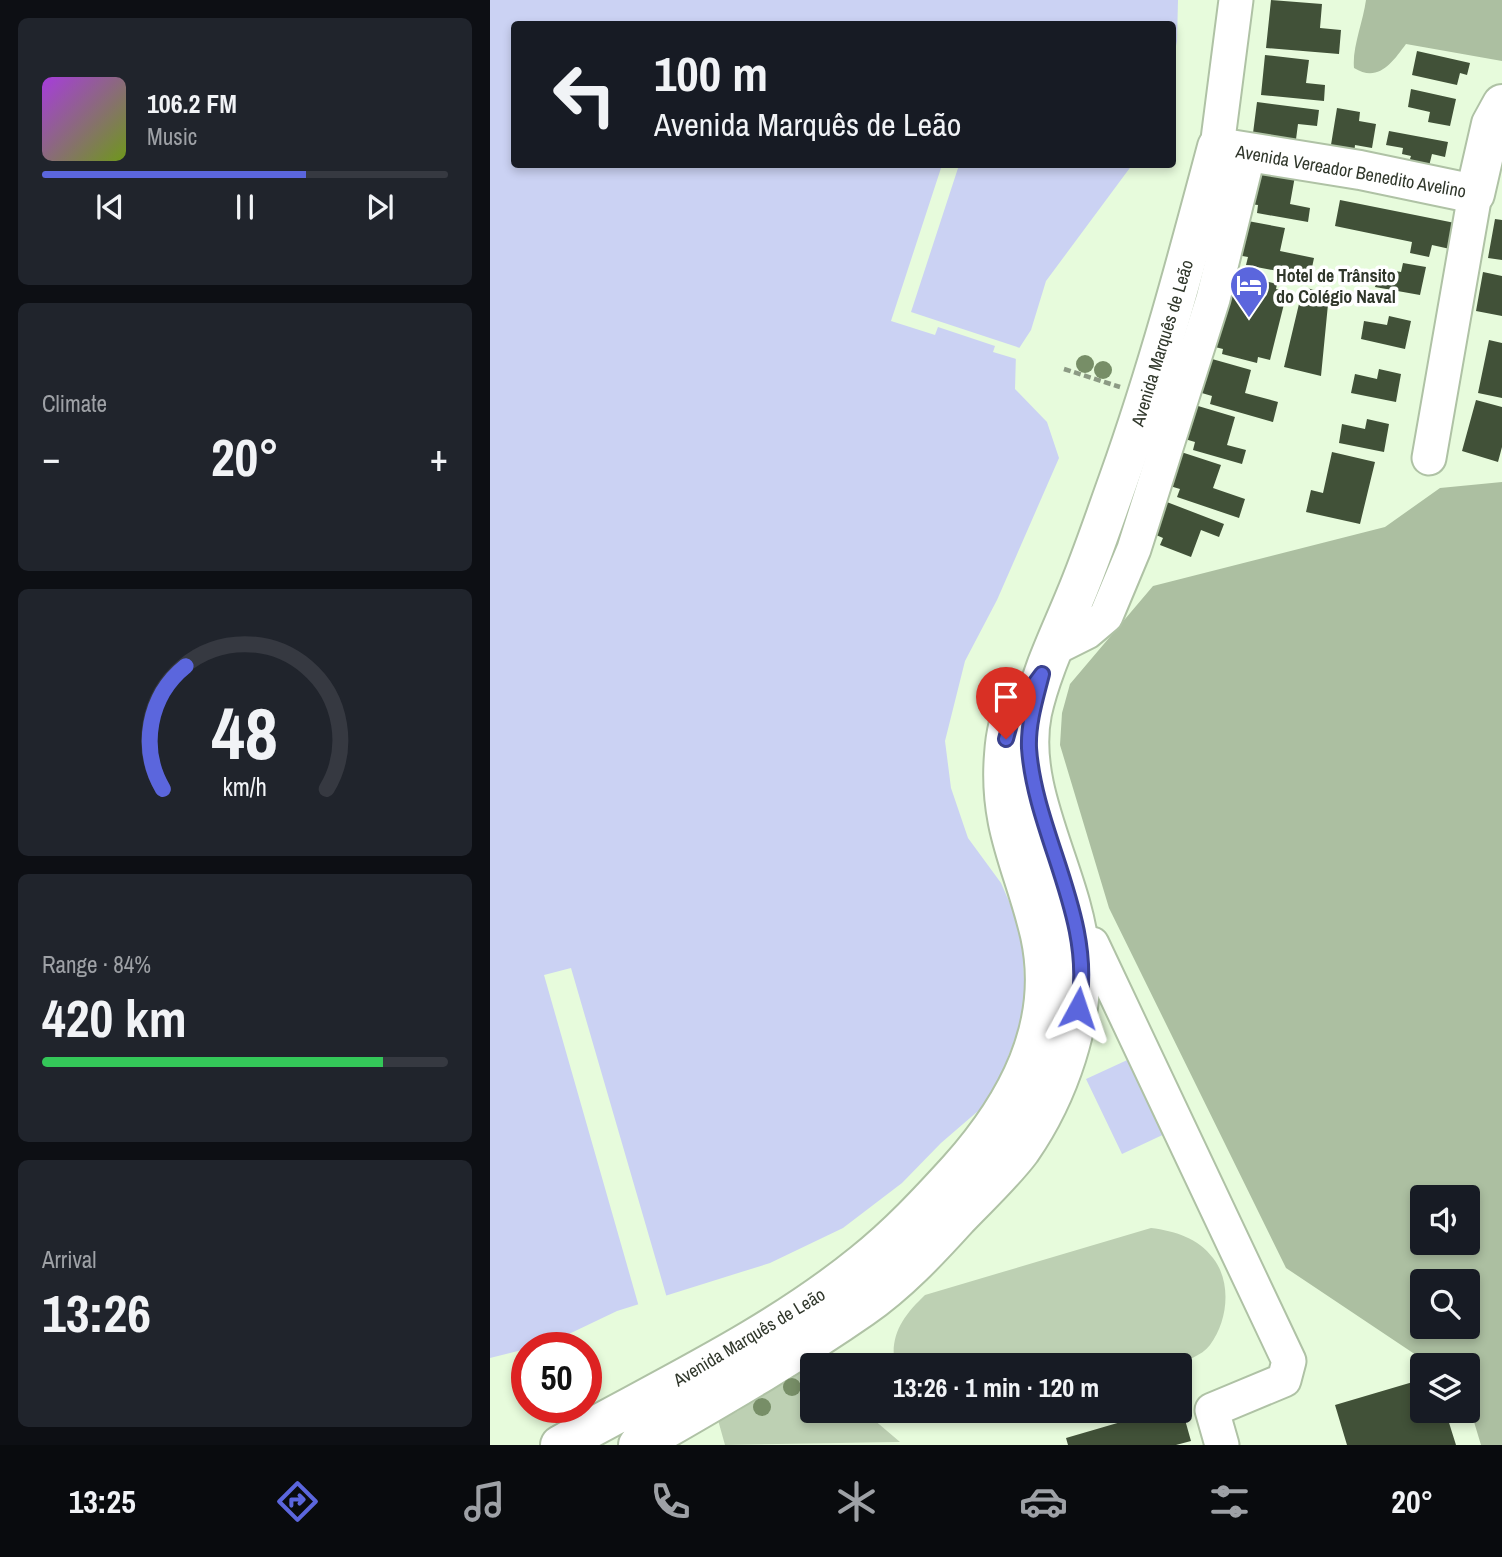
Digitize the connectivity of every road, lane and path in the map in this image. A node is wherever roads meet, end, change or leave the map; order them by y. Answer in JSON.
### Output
{"nodes":[{"id":1,"x":1236,"y":0,"type":"edge"},
{"id":2,"x":1502,"y":104,"type":"edge"},
{"id":3,"x":1233,"y":150,"type":"junction"},
{"id":4,"x":1475,"y":194,"type":"junction"},
{"id":5,"x":1064,"y":369,"type":"dead end"},
{"id":6,"x":1147,"y":396,"type":"junction"},
{"id":7,"x":1429,"y":458,"type":"dead end"},
{"id":8,"x":1047,"y":662,"type":"junction"},
{"id":9,"x":1080,"y":947,"type":"junction"},
{"id":10,"x":559,"y":1445,"type":"edge"},
{"id":11,"x":638,"y":1445,"type":"edge"},
{"id":12,"x":1222,"y":1445,"type":"edge"}],
"edges":[{"from":1,"to":3,"type":"street","name":"Avenida Marquês de Leão"},
{"from":2,"to":4,"type":"main road","name":"Avenida Vereador Benedito Avelino"},
{"from":3,"to":4,"type":"main road","name":"Avenida Vereador Benedito Avelino"},
{"from":3,"to":6,"type":"main road","name":"Avenida Marquês de Leão"},
{"from":3,"to":8,"type":"street"},
{"from":4,"to":7,"type":"street"},
{"from":5,"to":6,"type":"path"},
{"from":6,"to":8,"type":"main road","name":"Avenida Marquês de Leão"},
{"from":8,"to":9,"type":"main road","name":"Avenida Marquês de Leão"},
{"from":8,"to":10,"type":"main road","name":"Avenida Marquês de Leão"},
{"from":9,"to":11,"type":"main road","name":"Avenida Marquês de Leão"},
{"from":9,"to":12,"type":"street"}]}
